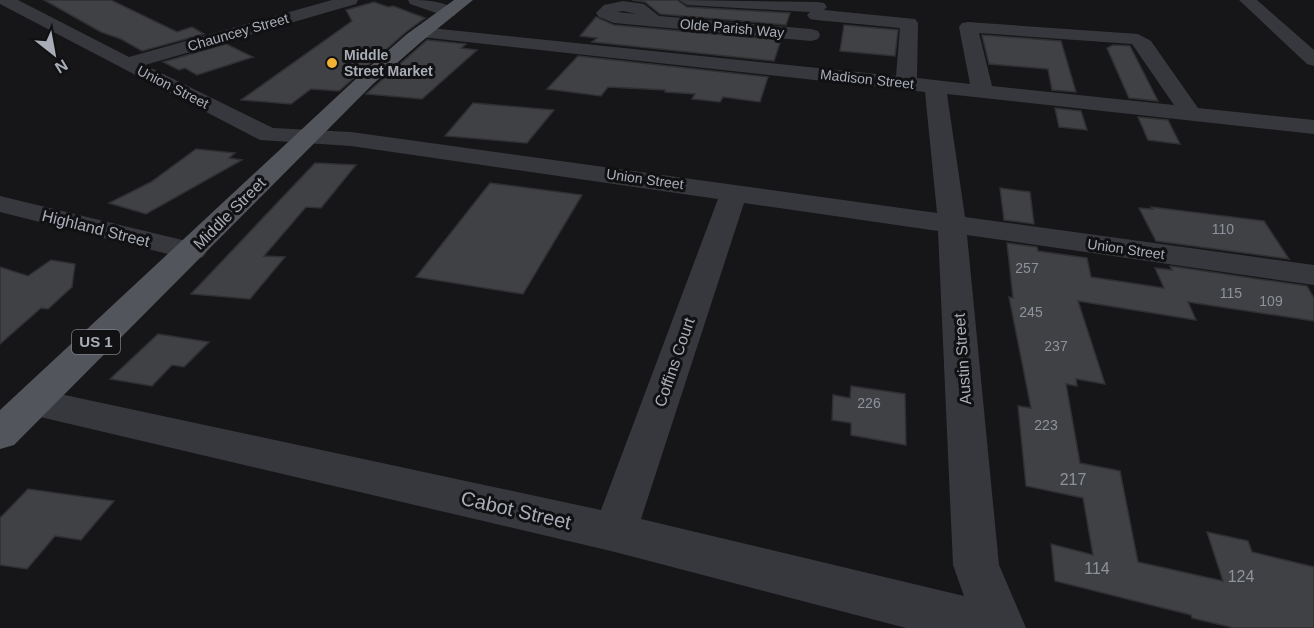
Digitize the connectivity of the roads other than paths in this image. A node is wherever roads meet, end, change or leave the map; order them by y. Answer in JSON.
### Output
{"nodes":[{"id":1,"x":5,"y":0,"type":"edge"},
{"id":2,"x":350,"y":0,"type":"edge"},
{"id":3,"x":416,"y":0,"type":"edge"},
{"id":4,"x":465,"y":0,"type":"edge"},
{"id":5,"x":687,"y":0,"type":"edge"},
{"id":6,"x":1247,"y":0,"type":"edge"},
{"id":7,"x":818,"y":7,"type":"edge"},
{"id":8,"x":448,"y":12,"type":"junction"},
{"id":9,"x":653,"y":21,"type":"dead end"},
{"id":10,"x":421,"y":32,"type":"junction"},
{"id":11,"x":811,"y":35,"type":"junction"},
{"id":12,"x":1314,"y":60,"type":"edge"},
{"id":13,"x":126,"y":64,"type":"junction"},
{"id":14,"x":800,"y":72,"type":"junction"},
{"id":15,"x":921,"y":85,"type":"junction"},
{"id":16,"x":982,"y":91,"type":"junction"},
{"id":17,"x":1191,"y":113,"type":"junction"},
{"id":18,"x":1314,"y":127,"type":"edge"},
{"id":19,"x":307,"y":136,"type":"junction"},
{"id":20,"x":734,"y":192,"type":"junction"},
{"id":21,"x":0,"y":204,"type":"edge"},
{"id":22,"x":952,"y":222,"type":"junction"},
{"id":23,"x":192,"y":250,"type":"junction"},
{"id":24,"x":1314,"y":275,"type":"edge"},
{"id":25,"x":32,"y":402,"type":"junction"},
{"id":26,"x":0,"y":434,"type":"edge"},
{"id":27,"x":615,"y":532,"type":"junction"},
{"id":28,"x":1000,"y":628,"type":"edge"}],
"edges":[{"from":1,"to":13,"type":"street","name":"Union Street"},
{"from":2,"to":13,"type":"street","name":"Chauncey Street"},
{"from":3,"to":8,"type":"street"},
{"from":4,"to":8,"type":"main road","name":"Middle Street","number":"US 1"},
{"from":5,"to":7,"type":"street"},
{"from":6,"to":12,"type":"street"},
{"from":7,"to":11,"type":"street"},
{"from":7,"to":15,"type":"street","name":"Austin Street"},
{"from":8,"to":10,"type":"main road","name":"Middle Street","number":"US 1"},
{"from":9,"to":11,"type":"street","name":"Olde Parish Way"},
{"from":10,"to":14,"type":"street","name":"Madison Street"},
{"from":10,"to":19,"type":"main road","name":"Middle Street","number":"US 1"},
{"from":11,"to":14,"type":"street"},
{"from":13,"to":19,"type":"street","name":"Union Street"},
{"from":14,"to":15,"type":"street","name":"Madison Street"},
{"from":15,"to":16,"type":"street","name":"Madison Street"},
{"from":15,"to":22,"type":"street","name":"Austin Street"},
{"from":16,"to":17,"type":"street","name":"Madison Street"},
{"from":16,"to":17,"type":"street"},
{"from":17,"to":18,"type":"street","name":"Madison Street"},
{"from":19,"to":20,"type":"street","name":"Union Street"},
{"from":19,"to":23,"type":"main road","name":"Middle Street","number":"US 1"},
{"from":20,"to":22,"type":"street","name":"Union Street"},
{"from":20,"to":27,"type":"street","name":"Coffins Court"},
{"from":21,"to":23,"type":"street","name":"Highland Street"},
{"from":22,"to":24,"type":"street","name":"Union Street"},
{"from":22,"to":28,"type":"street","name":"Austin Street"},
{"from":23,"to":25,"type":"main road","name":"Middle Street","number":"US 1"},
{"from":25,"to":26,"type":"main road","name":"Middle Street","number":"US 1"},
{"from":25,"to":27,"type":"street","name":"Cabot Street"},
{"from":27,"to":28,"type":"street","name":"Cabot Street"}]}
